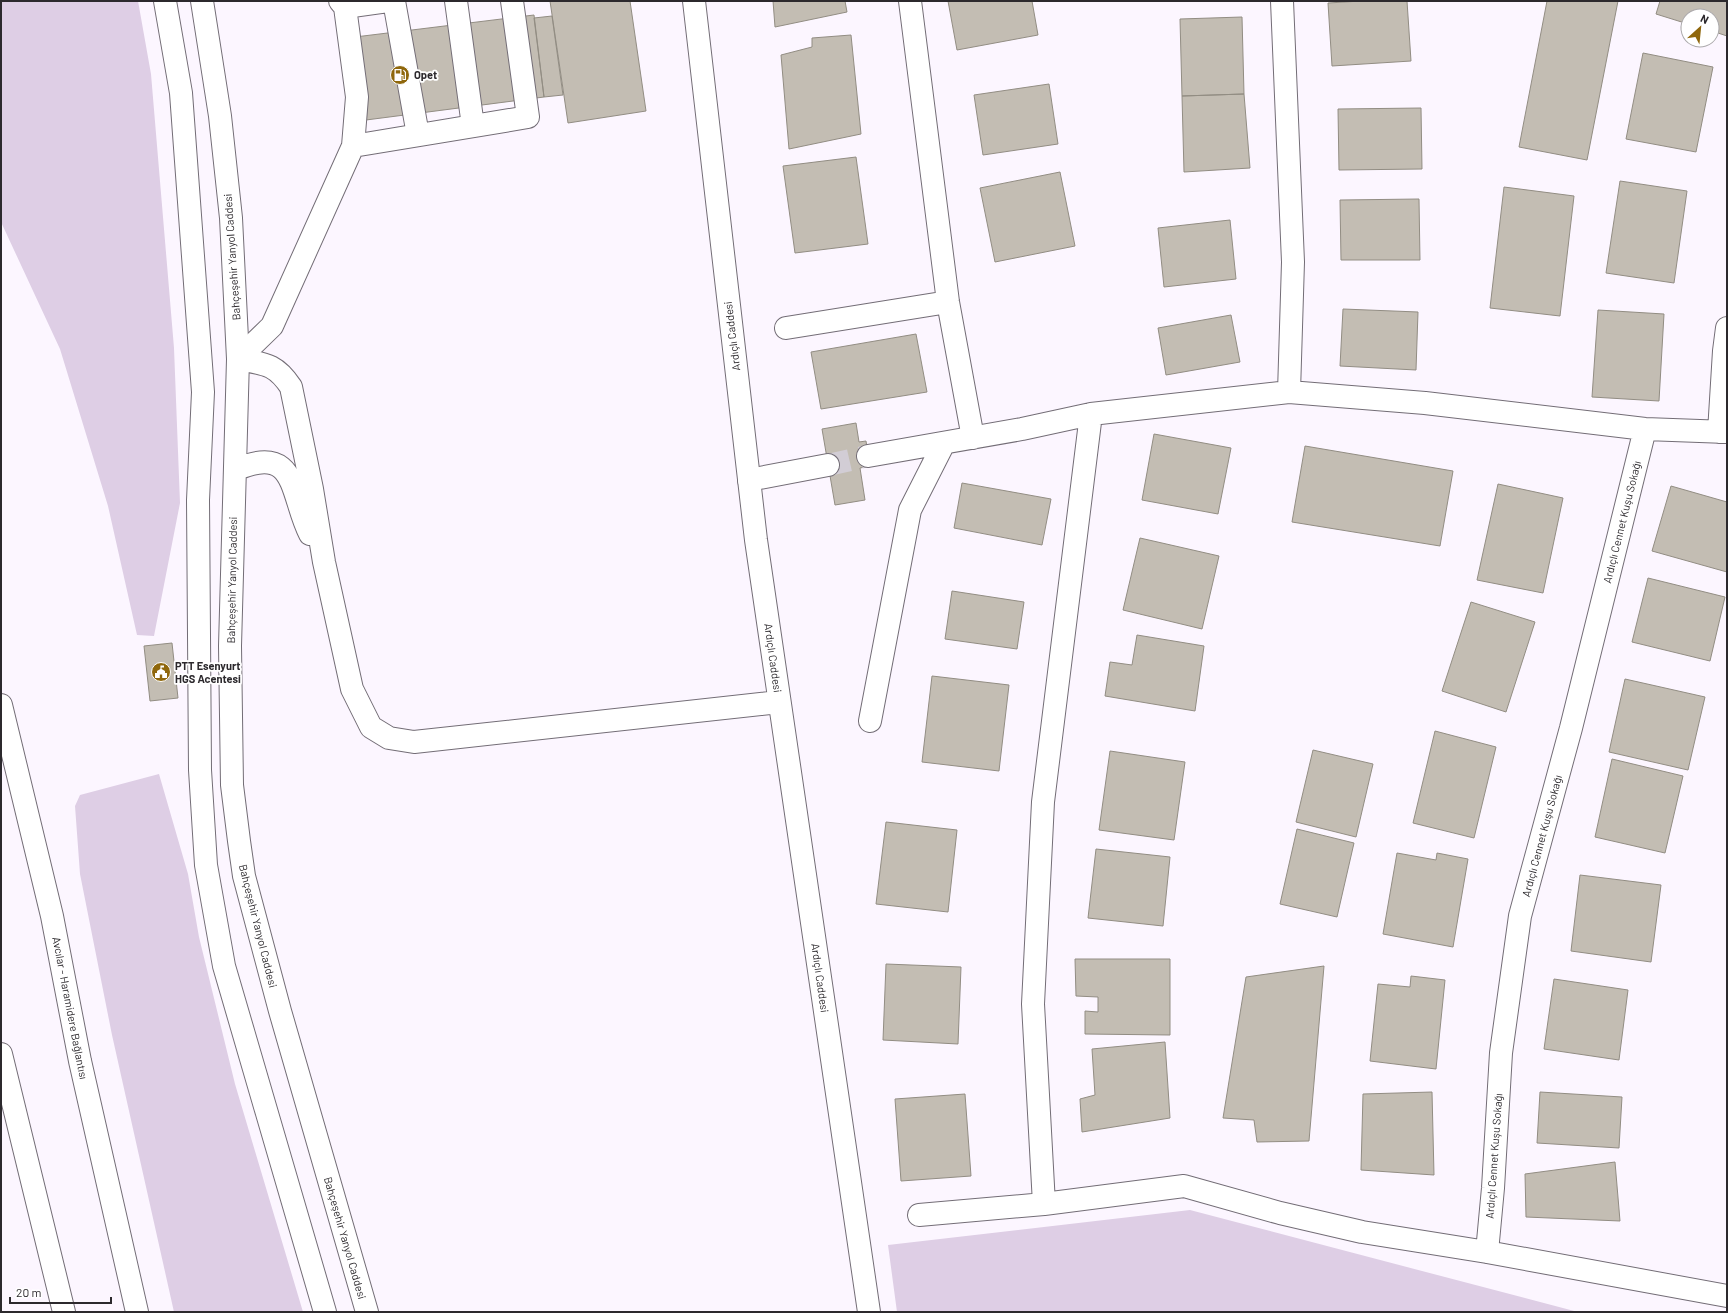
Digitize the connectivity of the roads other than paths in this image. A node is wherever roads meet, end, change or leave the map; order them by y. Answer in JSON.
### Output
{"nodes":[{"id":1,"x":165,"y":1,"type":"edge"},
{"id":2,"x":202,"y":1,"type":"edge"},
{"id":3,"x":388,"y":1,"type":"edge"},
{"id":4,"x":394,"y":1,"type":"edge"},
{"id":5,"x":456,"y":1,"type":"edge"},
{"id":6,"x":512,"y":1,"type":"edge"},
{"id":7,"x":694,"y":1,"type":"edge"},
{"id":8,"x":910,"y":1,"type":"edge"},
{"id":9,"x":1282,"y":1,"type":"edge"},
{"id":10,"x":342,"y":4,"type":"edge"},
{"id":11,"x":474,"y":126,"type":"junction"},
{"id":12,"x":418,"y":135,"type":"junction"},
{"id":13,"x":353,"y":146,"type":"junction"},
{"id":14,"x":948,"y":302,"type":"junction"},
{"id":15,"x":786,"y":328,"type":"dead end"},
{"id":16,"x":1727,"y":328,"type":"edge"},
{"id":17,"x":238,"y":358,"type":"junction"},
{"id":18,"x":1289,"y":392,"type":"junction"},
{"id":19,"x":1090,"y":414,"type":"junction"},
{"id":20,"x":1645,"y":429,"type":"junction"},
{"id":21,"x":1723,"y":432,"type":"edge"},
{"id":22,"x":974,"y":438,"type":"junction"},
{"id":23,"x":944,"y":443,"type":"junction"},
{"id":24,"x":868,"y":456,"type":"tunnel mouth"},
{"id":25,"x":828,"y":465,"type":"tunnel mouth"},
{"id":26,"x":235,"y":470,"type":"junction"},
{"id":27,"x":749,"y":480,"type":"junction"},
{"id":28,"x":324,"y":562,"type":"junction"},
{"id":29,"x":779,"y":702,"type":"junction"},
{"id":30,"x":1,"y":704,"type":"edge"},
{"id":31,"x":870,"y":721,"type":"dead end"},
{"id":32,"x":1,"y":1054,"type":"edge"},
{"id":33,"x":1044,"y":1204,"type":"junction"},
{"id":34,"x":919,"y":1215,"type":"dead end"},
{"id":35,"x":1487,"y":1252,"type":"junction"},
{"id":36,"x":1727,"y":1296,"type":"edge"},
{"id":37,"x":64,"y":1312,"type":"edge"},
{"id":38,"x":137,"y":1312,"type":"edge"},
{"id":39,"x":325,"y":1312,"type":"edge"},
{"id":40,"x":367,"y":1312,"type":"edge"},
{"id":41,"x":869,"y":1312,"type":"edge"}],
"edges":[{"from":1,"to":39,"type":"main road"},
{"from":2,"to":17,"type":"main road","name":"Bahçeşehir Yanyol Caddesi"},
{"from":3,"to":10,"type":"main road"},
{"from":4,"to":12,"type":"main road"},
{"from":5,"to":11,"type":"main road"},
{"from":6,"to":11,"type":"main road"},
{"from":7,"to":27,"type":"main road","name":"Ardıçlı Caddesi"},
{"from":8,"to":14,"type":"main road"},
{"from":9,"to":18,"type":"main road"},
{"from":10,"to":13,"type":"main road"},
{"from":11,"to":12,"type":"main road"},
{"from":12,"to":13,"type":"main road"},
{"from":13,"to":17,"type":"main road"},
{"from":14,"to":15,"type":"main road"},
{"from":14,"to":22,"type":"main road"},
{"from":16,"to":21,"type":"main road"},
{"from":17,"to":26,"type":"main road","name":"Bahçeşehir Yanyol Caddesi"},
{"from":17,"to":28,"type":"main road"},
{"from":18,"to":19,"type":"main road"},
{"from":18,"to":20,"type":"main road"},
{"from":19,"to":22,"type":"main road"},
{"from":19,"to":33,"type":"main road"},
{"from":20,"to":21,"type":"main road"},
{"from":20,"to":35,"type":"main road","name":"Ardıçlı Cennet Kuşu Sokağı"},
{"from":22,"to":23,"type":"main road"},
{"from":23,"to":24,"type":"main road"},
{"from":23,"to":31,"type":"main road"},
{"from":25,"to":27,"type":"main road"},
{"from":26,"to":28,"type":"main road"},
{"from":26,"to":40,"type":"main road","name":"Bahçeşehir Yanyol Caddesi"},
{"from":27,"to":29,"type":"main road","name":"Ardıçlı Caddesi"},
{"from":28,"to":29,"type":"main road"},
{"from":29,"to":41,"type":"main road","name":"Ardıçlı Caddesi"},
{"from":30,"to":38,"type":"main road","name":"Avcılar - Haramidere Bağlantısı"},
{"from":32,"to":37,"type":"main road"},
{"from":33,"to":34,"type":"main road"},
{"from":33,"to":35,"type":"main road"},
{"from":35,"to":36,"type":"main road"}]}
